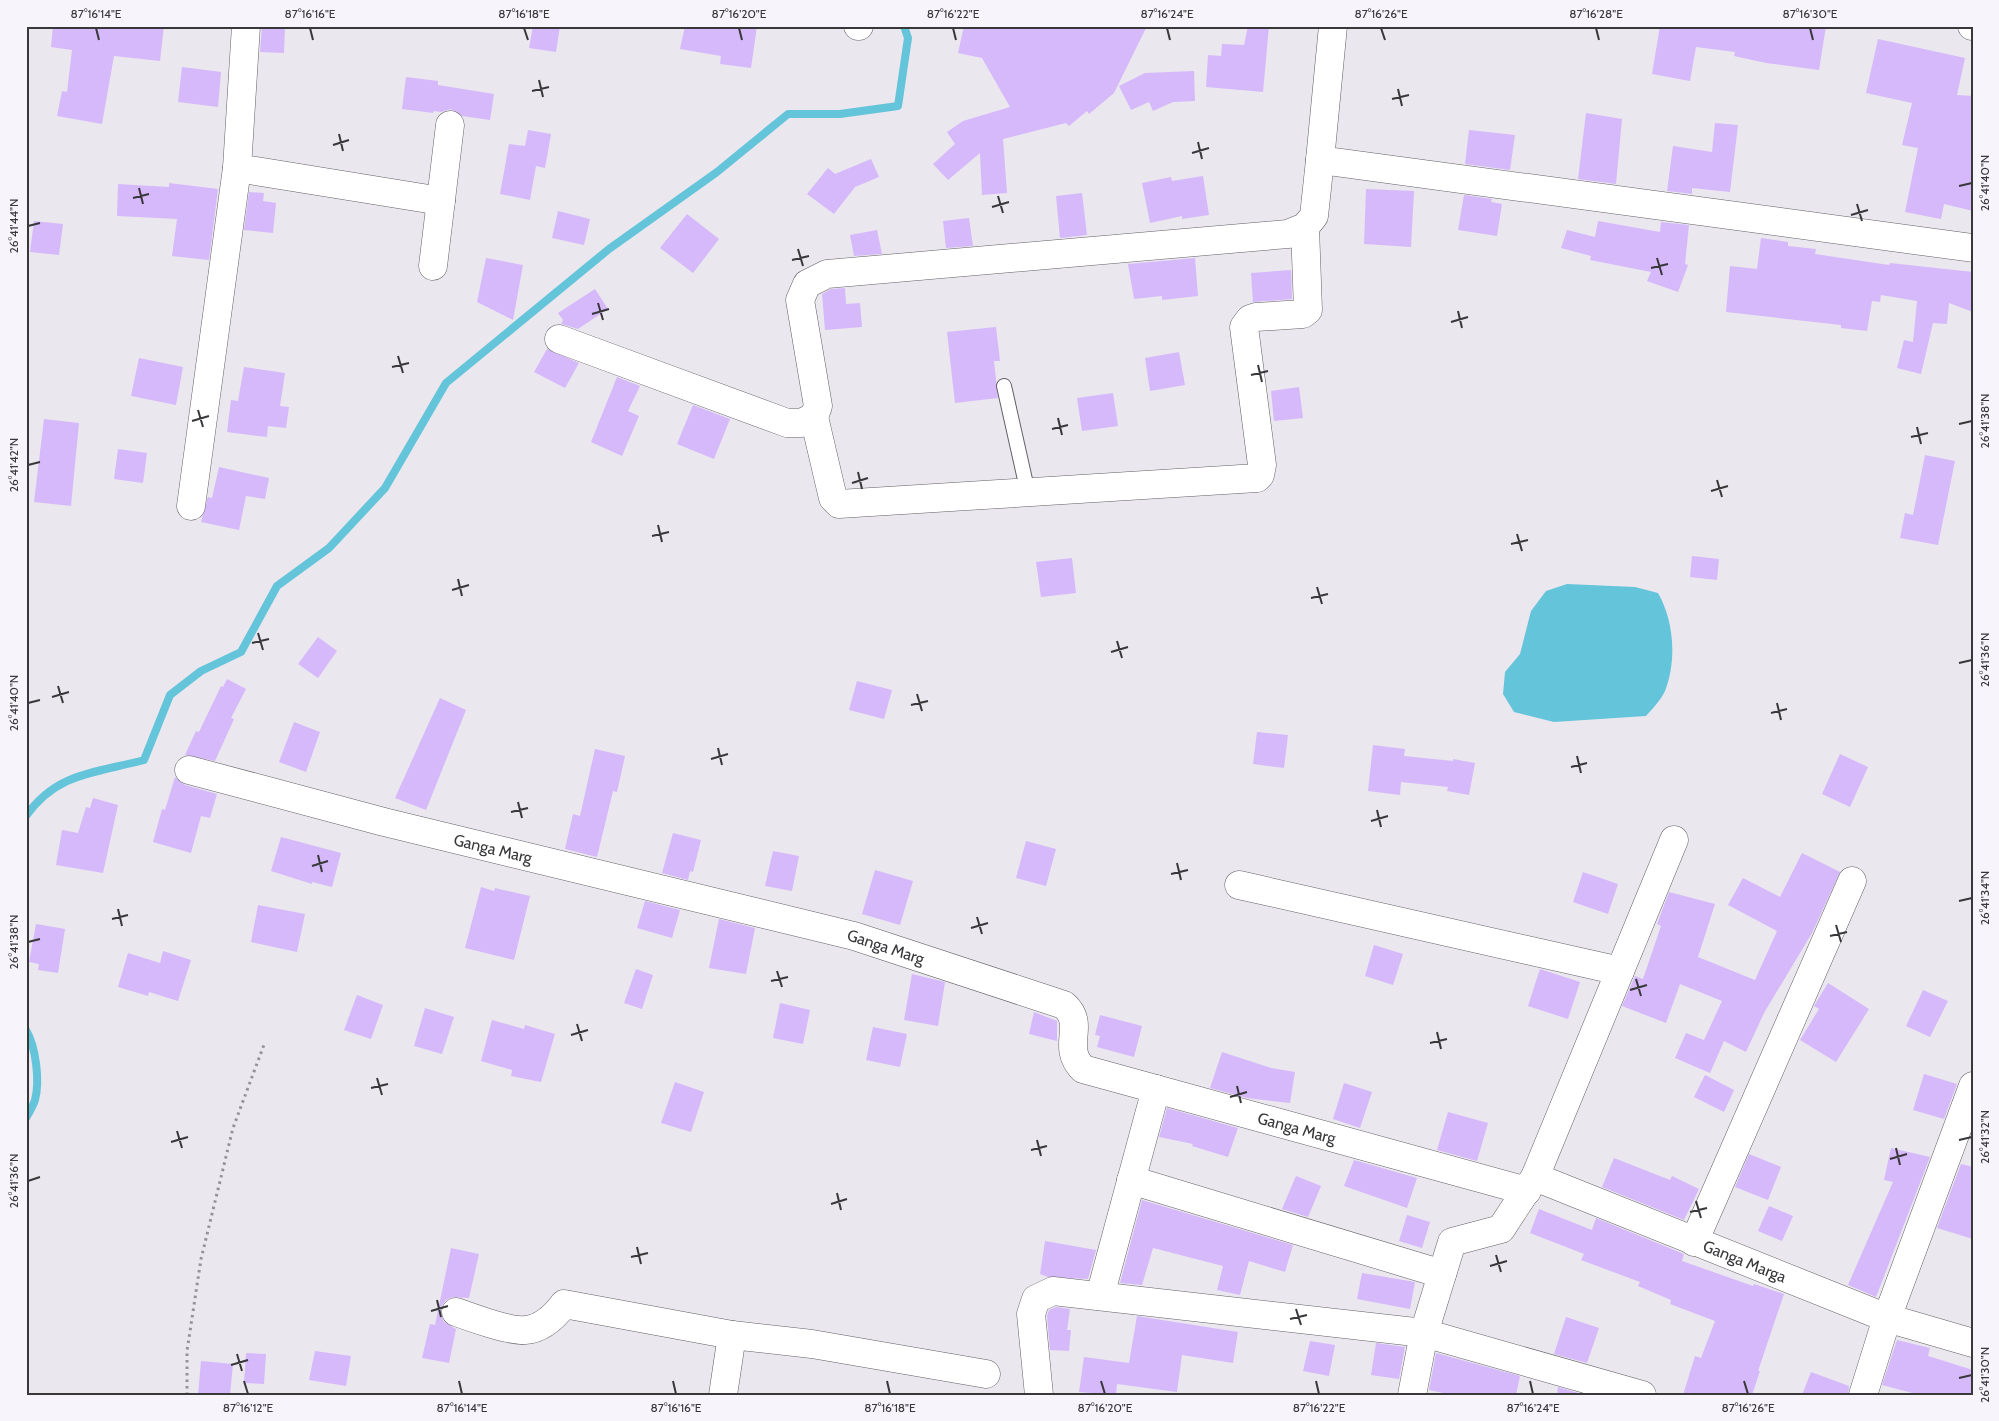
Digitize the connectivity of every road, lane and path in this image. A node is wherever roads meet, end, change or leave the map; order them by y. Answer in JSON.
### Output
{"nodes":[{"id":1,"x":246,"y":26,"type":"edge"},
{"id":2,"x":1333,"y":26,"type":"edge"},
{"id":3,"x":450,"y":125,"type":"dead end"},
{"id":4,"x":1320,"y":160,"type":"junction"},
{"id":5,"x":237,"y":168,"type":"junction"},
{"id":6,"x":441,"y":200,"type":"junction"},
{"id":7,"x":1305,"y":227,"type":"junction"},
{"id":8,"x":1973,"y":248,"type":"edge"},
{"id":9,"x":433,"y":266,"type":"dead end"},
{"id":10,"x":559,"y":339,"type":"dead end"},
{"id":11,"x":1004,"y":386,"type":"dead end"},
{"id":12,"x":814,"y":417,"type":"junction"},
{"id":13,"x":1028,"y":493,"type":"junction"},
{"id":14,"x":191,"y":506,"type":"dead end"},
{"id":15,"x":189,"y":770,"type":"dead end"},
{"id":16,"x":1674,"y":840,"type":"dead end"},
{"id":17,"x":1852,"y":881,"type":"dead end"},
{"id":18,"x":1239,"y":885,"type":"dead end"},
{"id":19,"x":1620,"y":971,"type":"junction"},
{"id":20,"x":265,"y":1042,"type":"dead end"},
{"id":21,"x":1973,"y":1086,"type":"edge"},
{"id":22,"x":1156,"y":1089,"type":"junction"},
{"id":23,"x":1131,"y":1180,"type":"junction"},
{"id":24,"x":1531,"y":1184,"type":"junction"},
{"id":25,"x":1694,"y":1242,"type":"junction"},
{"id":26,"x":1442,"y":1274,"type":"junction"},
{"id":27,"x":1100,"y":1296,"type":"junction"},
{"id":28,"x":456,"y":1312,"type":"dead end"},
{"id":29,"x":1887,"y":1318,"type":"junction"},
{"id":30,"x":1424,"y":1333,"type":"junction"},
{"id":31,"x":732,"y":1335,"type":"junction"},
{"id":32,"x":1973,"y":1343,"type":"edge"},
{"id":33,"x":986,"y":1374,"type":"dead end"},
{"id":34,"x":187,"y":1395,"type":"edge"},
{"id":35,"x":723,"y":1395,"type":"edge"},
{"id":36,"x":1040,"y":1395,"type":"edge"},
{"id":37,"x":1412,"y":1395,"type":"edge"},
{"id":38,"x":1642,"y":1395,"type":"edge"},
{"id":39,"x":1863,"y":1395,"type":"edge"}],
"edges":[{"from":1,"to":5,"type":"street"},
{"from":2,"to":4,"type":"street"},
{"from":3,"to":6,"type":"street"},
{"from":4,"to":7,"type":"street"},
{"from":4,"to":8,"type":"street"},
{"from":5,"to":6,"type":"street"},
{"from":5,"to":14,"type":"street"},
{"from":6,"to":9,"type":"street"},
{"from":7,"to":12,"type":"street"},
{"from":7,"to":13,"type":"street"},
{"from":10,"to":12,"type":"street"},
{"from":11,"to":13,"type":"lane"},
{"from":12,"to":13,"type":"street"},
{"from":15,"to":22,"type":"street","name":"Ganga Marg"},
{"from":16,"to":19,"type":"street"},
{"from":17,"to":25,"type":"street"},
{"from":18,"to":19,"type":"street"},
{"from":19,"to":24,"type":"street"},
{"from":20,"to":34,"type":"path"},
{"from":21,"to":29,"type":"street"},
{"from":22,"to":23,"type":"street"},
{"from":22,"to":24,"type":"street","name":"Ganga Marg"},
{"from":23,"to":26,"type":"street"},
{"from":23,"to":27,"type":"street"},
{"from":24,"to":25,"type":"street","name":"Ganga Marga"},
{"from":24,"to":26,"type":"street"},
{"from":25,"to":29,"type":"street","name":"Ganga Marga"},
{"from":26,"to":30,"type":"street"},
{"from":27,"to":30,"type":"street"},
{"from":27,"to":36,"type":"street"},
{"from":28,"to":31,"type":"street"},
{"from":29,"to":32,"type":"street","name":"Ganga Marga"},
{"from":29,"to":39,"type":"street"},
{"from":30,"to":37,"type":"street"},
{"from":30,"to":38,"type":"street"},
{"from":31,"to":33,"type":"street"},
{"from":31,"to":35,"type":"street"}]}
